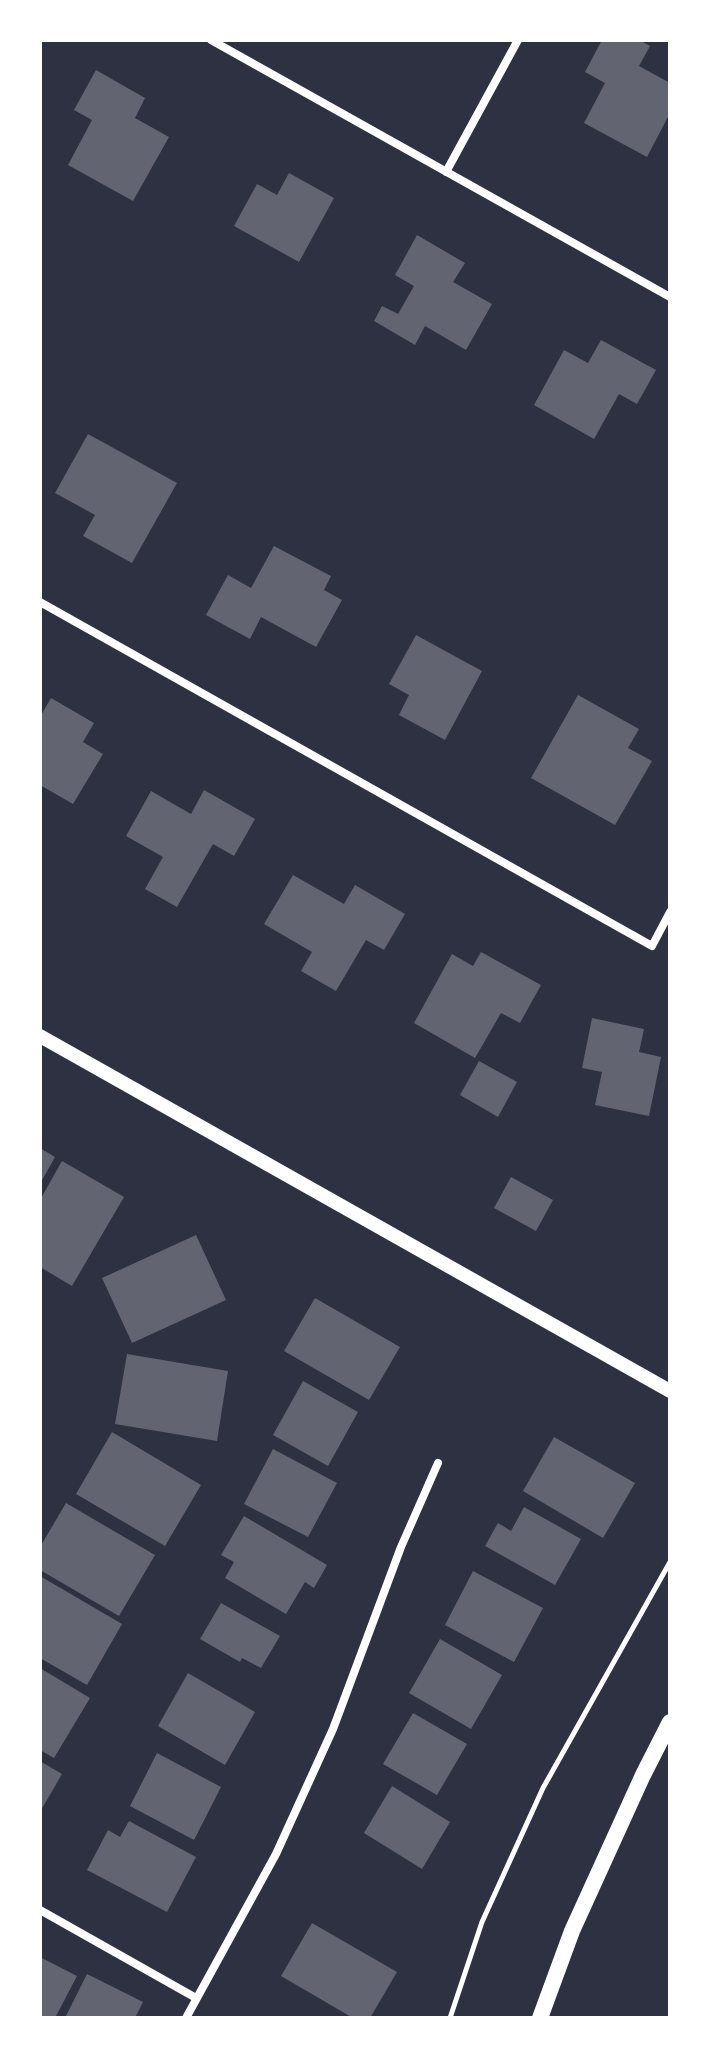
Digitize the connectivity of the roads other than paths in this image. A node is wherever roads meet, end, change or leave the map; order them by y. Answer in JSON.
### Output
{"nodes":[{"id":1,"x":211,"y":40,"type":"edge"},
{"id":2,"x":518,"y":40,"type":"edge"},
{"id":3,"x":446,"y":172,"type":"junction"},
{"id":4,"x":670,"y":297,"type":"edge"},
{"id":5,"x":40,"y":602,"type":"edge"},
{"id":6,"x":670,"y":912,"type":"edge"},
{"id":7,"x":40,"y":1036,"type":"edge"},
{"id":8,"x":670,"y":1391,"type":"edge"},
{"id":9,"x":438,"y":1463,"type":"dead end"},
{"id":10,"x":670,"y":1722,"type":"edge"},
{"id":11,"x":40,"y":1910,"type":"edge"},
{"id":12,"x":196,"y":1998,"type":"junction"},
{"id":13,"x":186,"y":2018,"type":"edge"},
{"id":14,"x":540,"y":2018,"type":"edge"}],
"edges":[{"from":1,"to":3,"type":"street"},
{"from":2,"to":3,"type":"street"},
{"from":3,"to":4,"type":"street"},
{"from":5,"to":6,"type":"street"},
{"from":7,"to":8,"type":"street"},
{"from":9,"to":12,"type":"street"},
{"from":10,"to":14,"type":"main road"},
{"from":11,"to":12,"type":"street"},
{"from":12,"to":13,"type":"street"}]}
